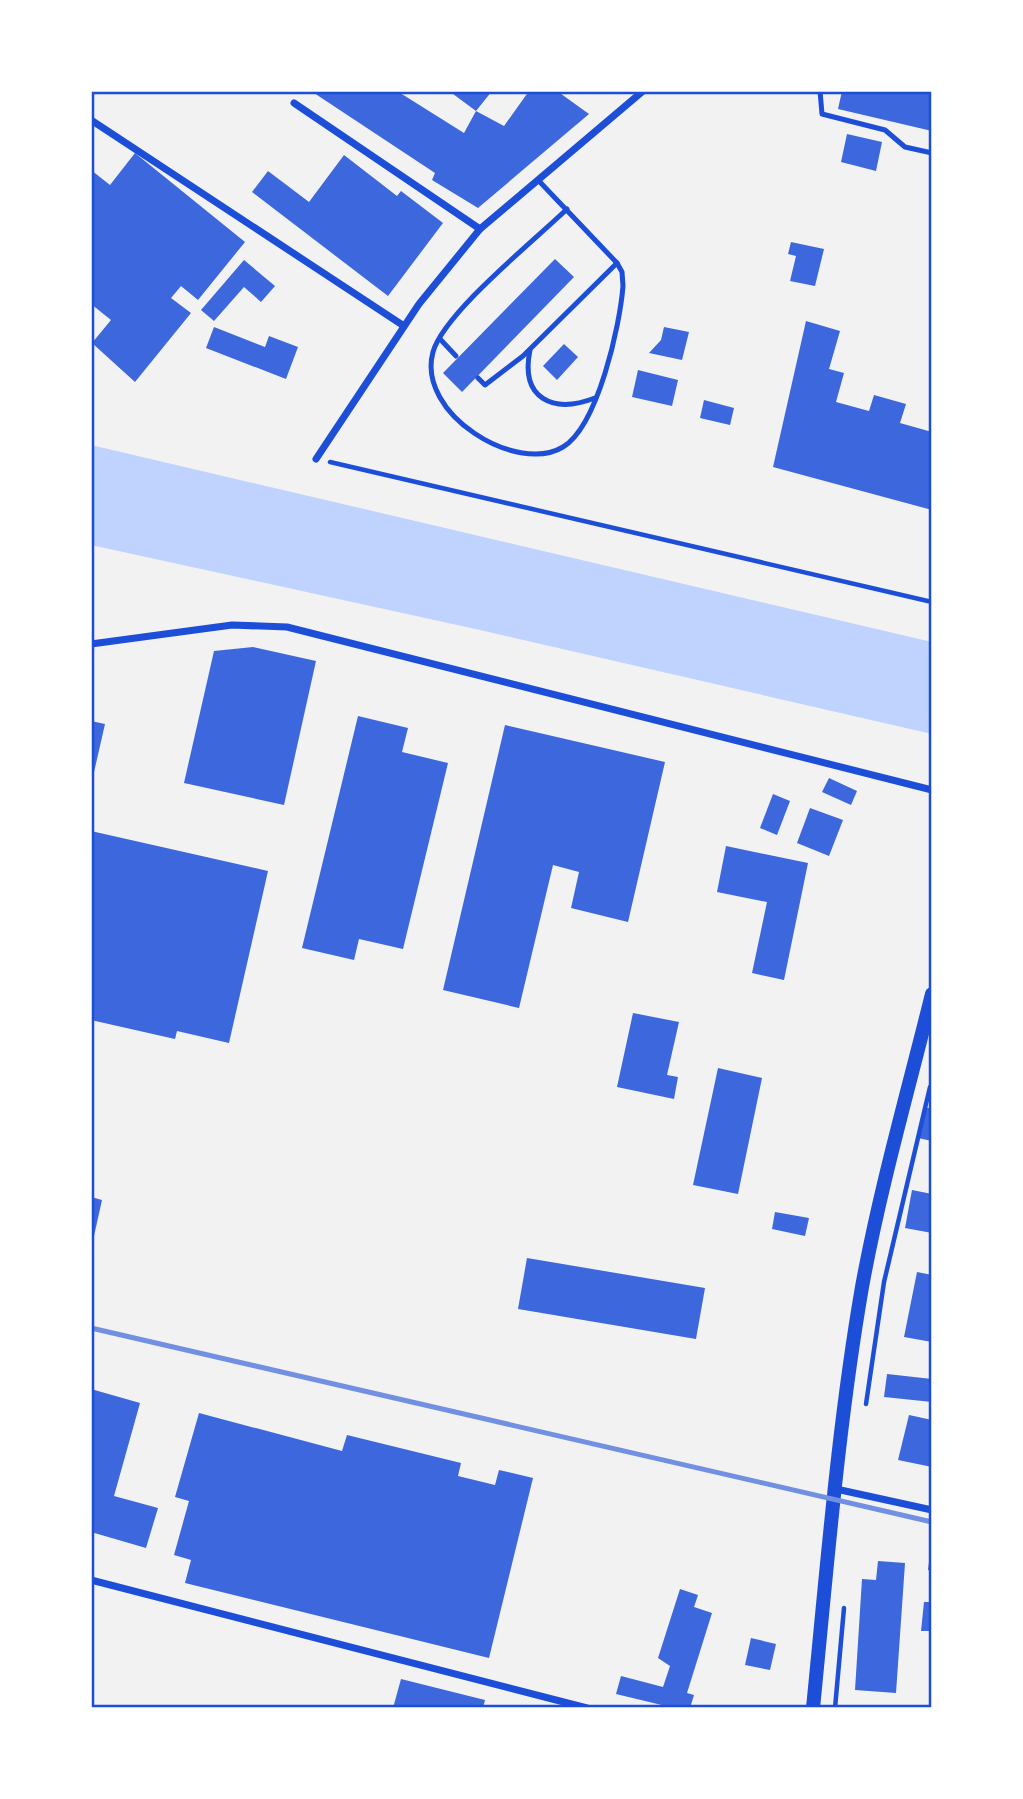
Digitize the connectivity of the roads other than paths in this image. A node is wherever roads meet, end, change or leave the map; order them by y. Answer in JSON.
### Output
{"nodes":[{"id":1,"x":643,"y":91,"type":"edge"},
{"id":2,"x":820,"y":91,"type":"edge"},
{"id":3,"x":294,"y":103,"type":"dead end"},
{"id":4,"x":91,"y":120,"type":"edge"},
{"id":5,"x":932,"y":153,"type":"edge"},
{"id":6,"x":538,"y":180,"type":"junction"},
{"id":7,"x":567,"y":209,"type":"junction"},
{"id":8,"x":480,"y":229,"type":"junction"},
{"id":9,"x":617,"y":263,"type":"junction"},
{"id":10,"x":404,"y":326,"type":"junction"},
{"id":11,"x":440,"y":339,"type":"junction"},
{"id":12,"x":530,"y":349,"type":"junction"},
{"id":13,"x":456,"y":356,"type":"dead end"},
{"id":14,"x":478,"y":378,"type":"dead end"},
{"id":15,"x":595,"y":398,"type":"junction"},
{"id":16,"x":316,"y":459,"type":"road end"},
{"id":17,"x":91,"y":644,"type":"edge"},
{"id":18,"x":932,"y":790,"type":"edge"},
{"id":19,"x":932,"y":994,"type":"edge"},
{"id":20,"x":836,"y":1489,"type":"junction"},
{"id":21,"x":932,"y":1510,"type":"edge"},
{"id":22,"x":91,"y":1580,"type":"edge"},
{"id":23,"x":572,"y":1706,"type":"edge"},
{"id":24,"x":587,"y":1708,"type":"edge"},
{"id":25,"x":813,"y":1708,"type":"edge"}],
"edges":[{"from":1,"to":6,"type":"street"},
{"from":2,"to":5,"type":"lane"},
{"from":3,"to":8,"type":"street"},
{"from":4,"to":10,"type":"street"},
{"from":6,"to":7,"type":"lane"},
{"from":6,"to":8,"type":"street"},
{"from":7,"to":9,"type":"lane"},
{"from":7,"to":11,"type":"lane"},
{"from":8,"to":10,"type":"street"},
{"from":9,"to":12,"type":"lane"},
{"from":9,"to":15,"type":"lane"},
{"from":10,"to":16,"type":"street"},
{"from":11,"to":13,"type":"lane"},
{"from":11,"to":15,"type":"lane"},
{"from":12,"to":14,"type":"lane"},
{"from":12,"to":15,"type":"lane"},
{"from":17,"to":18,"type":"street"},
{"from":19,"to":20,"type":"main road"},
{"from":20,"to":21,"type":"street"},
{"from":20,"to":25,"type":"main road"},
{"from":22,"to":23,"type":"street"},
{"from":23,"to":24,"type":"street"}]}
